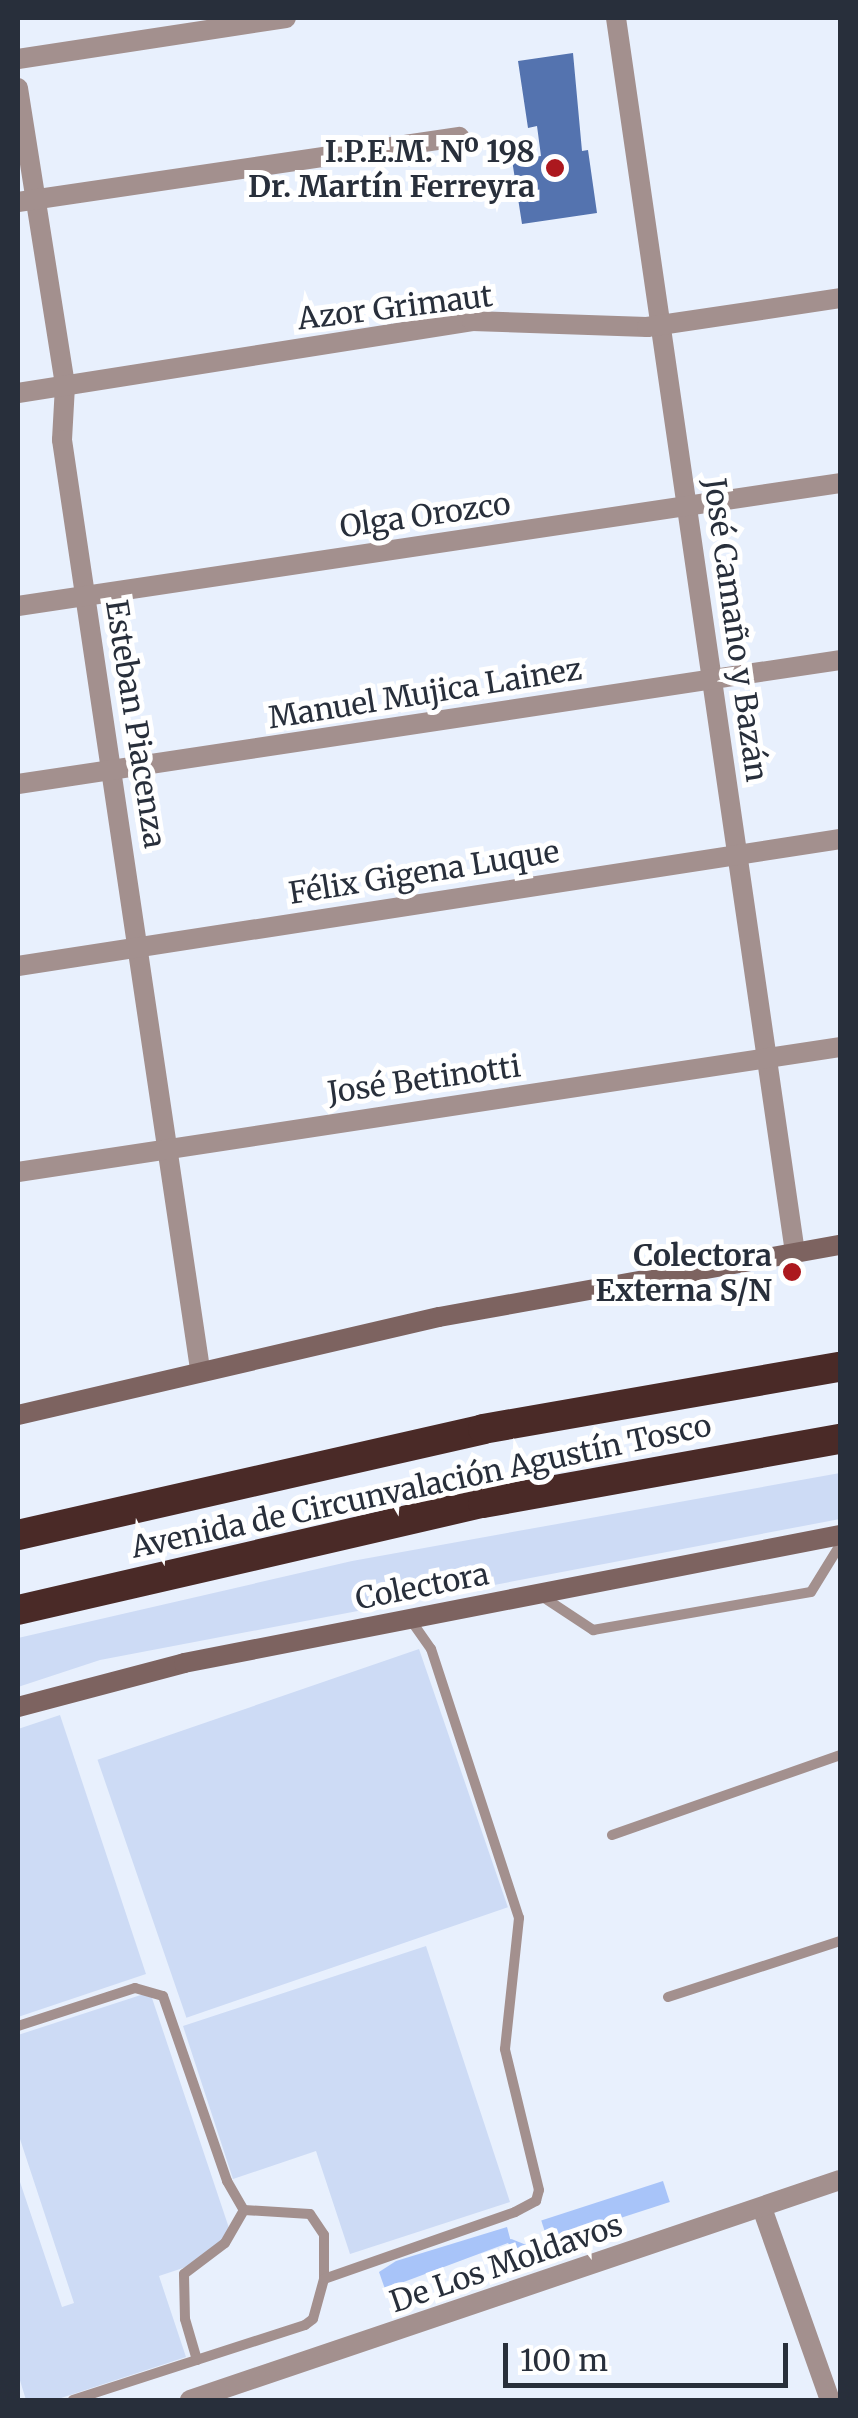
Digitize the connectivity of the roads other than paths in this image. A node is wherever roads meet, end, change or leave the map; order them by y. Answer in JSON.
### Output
{"nodes":[{"id":1,"x":286,"y":18,"type":"edge"},
{"id":2,"x":616,"y":18,"type":"edge"},
{"id":3,"x":18,"y":59,"type":"edge"},
{"id":4,"x":18,"y":88,"type":"edge"},
{"id":5,"x":459,"y":136,"type":"dead end"},
{"id":6,"x":27,"y":200,"type":"edge"},
{"id":7,"x":840,"y":298,"type":"edge"},
{"id":8,"x":661,"y":326,"type":"junction"},
{"id":9,"x":65,"y":386,"type":"junction"},
{"id":10,"x":18,"y":393,"type":"edge"},
{"id":11,"x":840,"y":482,"type":"edge"},
{"id":12,"x":687,"y":506,"type":"junction"},
{"id":13,"x":86,"y":595,"type":"junction"},
{"id":14,"x":18,"y":606,"type":"edge"},
{"id":15,"x":840,"y":660,"type":"edge"},
{"id":16,"x":711,"y":680,"type":"junction"},
{"id":17,"x":114,"y":771,"type":"junction"},
{"id":18,"x":18,"y":784,"type":"edge"},
{"id":19,"x":840,"y":839,"type":"edge"},
{"id":20,"x":739,"y":854,"type":"junction"},
{"id":21,"x":138,"y":947,"type":"junction"},
{"id":22,"x":18,"y":966,"type":"edge"},
{"id":23,"x":840,"y":1047,"type":"edge"},
{"id":24,"x":770,"y":1058,"type":"junction"},
{"id":25,"x":169,"y":1147,"type":"junction"},
{"id":26,"x":18,"y":1172,"type":"edge"},
{"id":27,"x":840,"y":1245,"type":"edge"},
{"id":28,"x":795,"y":1252,"type":"junction"},
{"id":29,"x":840,"y":1367,"type":"edge"},
{"id":30,"x":200,"y":1370,"type":"junction"},
{"id":31,"x":18,"y":1415,"type":"edge"},
{"id":32,"x":840,"y":1439,"type":"edge"},
{"id":33,"x":18,"y":1535,"type":"edge"},
{"id":34,"x":840,"y":1535,"type":"edge"},
{"id":35,"x":840,"y":1546,"type":"edge"},
{"id":36,"x":539,"y":1594,"type":"junction"},
{"id":37,"x":18,"y":1610,"type":"edge"},
{"id":38,"x":410,"y":1619,"type":"junction"},
{"id":39,"x":18,"y":1707,"type":"edge"},
{"id":40,"x":840,"y":1755,"type":"edge"},
{"id":41,"x":612,"y":1834,"type":"dead end"},
{"id":42,"x":840,"y":1941,"type":"edge"},
{"id":43,"x":668,"y":1997,"type":"dead end"},
{"id":44,"x":18,"y":2026,"type":"edge"},
{"id":45,"x":840,"y":2180,"type":"edge"},
{"id":46,"x":762,"y":2208,"type":"junction"},
{"id":47,"x":244,"y":2210,"type":"junction"},
{"id":48,"x":324,"y":2279,"type":"junction"},
{"id":49,"x":197,"y":2360,"type":"junction"},
{"id":50,"x":73,"y":2400,"type":"edge"},
{"id":51,"x":190,"y":2400,"type":"edge"},
{"id":52,"x":830,"y":2400,"type":"edge"}],
"edges":[{"from":1,"to":3,"type":"street"},
{"from":2,"to":8,"type":"street","name":"José Camaño y Bazán"},
{"from":4,"to":6,"type":"street","name":"Esteban Piacenza"},
{"from":5,"to":6,"type":"street"},
{"from":6,"to":9,"type":"street","name":"Esteban Piacenza"},
{"from":7,"to":8,"type":"street","name":"Azor Grimaut"},
{"from":8,"to":9,"type":"street","name":"Azor Grimaut"},
{"from":8,"to":12,"type":"street","name":"José Camaño y Bazán"},
{"from":9,"to":10,"type":"street","name":"Azor Grimaut"},
{"from":9,"to":13,"type":"street","name":"Esteban Piacenza"},
{"from":11,"to":12,"type":"street","name":"Olga Orozco"},
{"from":12,"to":13,"type":"street","name":"Olga Orozco"},
{"from":12,"to":16,"type":"street","name":"José Camaño y Bazán"},
{"from":13,"to":14,"type":"street","name":"Olga Orozco"},
{"from":13,"to":17,"type":"street","name":"Esteban Piacenza"},
{"from":15,"to":16,"type":"street","name":"Manuel Mujica Lainez"},
{"from":16,"to":17,"type":"street","name":"Manuel Mujica Lainez"},
{"from":16,"to":20,"type":"street","name":"José Camaño y Bazán"},
{"from":17,"to":18,"type":"street","name":"Manuel Mujica Lainez"},
{"from":17,"to":21,"type":"street","name":"Esteban Piacenza"},
{"from":19,"to":20,"type":"street","name":"Félix Gigena Luque"},
{"from":20,"to":21,"type":"street","name":"Félix Gigena Luque"},
{"from":20,"to":24,"type":"street","name":"José Camaño y Bazán"},
{"from":21,"to":22,"type":"street","name":"Félix Gigena Luque"},
{"from":21,"to":25,"type":"street","name":"Esteban Piacenza"},
{"from":23,"to":24,"type":"street","name":"José Betinotti"},
{"from":24,"to":25,"type":"street","name":"José Betinotti"},
{"from":24,"to":28,"type":"street","name":"José Camaño y Bazán"},
{"from":25,"to":26,"type":"street","name":"José Betinotti"},
{"from":25,"to":30,"type":"street","name":"Esteban Piacenza"},
{"from":27,"to":28,"type":"main road"},
{"from":28,"to":30,"type":"main road"},
{"from":29,"to":33,"type":"highway","name":"Avenida de Circunvalación Agustín Tosco"},
{"from":30,"to":31,"type":"main road"},
{"from":32,"to":37,"type":"highway","name":"Avenida de Circunvalación Agustín Tosco"},
{"from":34,"to":36,"type":"main road","name":"Colectora"},
{"from":35,"to":36,"type":"lane"},
{"from":36,"to":38,"type":"main road","name":"Colectora"},
{"from":38,"to":39,"type":"main road","name":"Colectora"},
{"from":38,"to":48,"type":"lane"},
{"from":40,"to":41,"type":"lane"},
{"from":42,"to":43,"type":"lane"},
{"from":44,"to":47,"type":"lane"},
{"from":45,"to":46,"type":"street","name":"De Los Moldavos"},
{"from":46,"to":51,"type":"street","name":"De Los Moldavos"},
{"from":46,"to":52,"type":"street"},
{"from":47,"to":48,"type":"lane"},
{"from":47,"to":49,"type":"lane"},
{"from":48,"to":49,"type":"lane"},
{"from":49,"to":50,"type":"lane"}]}
